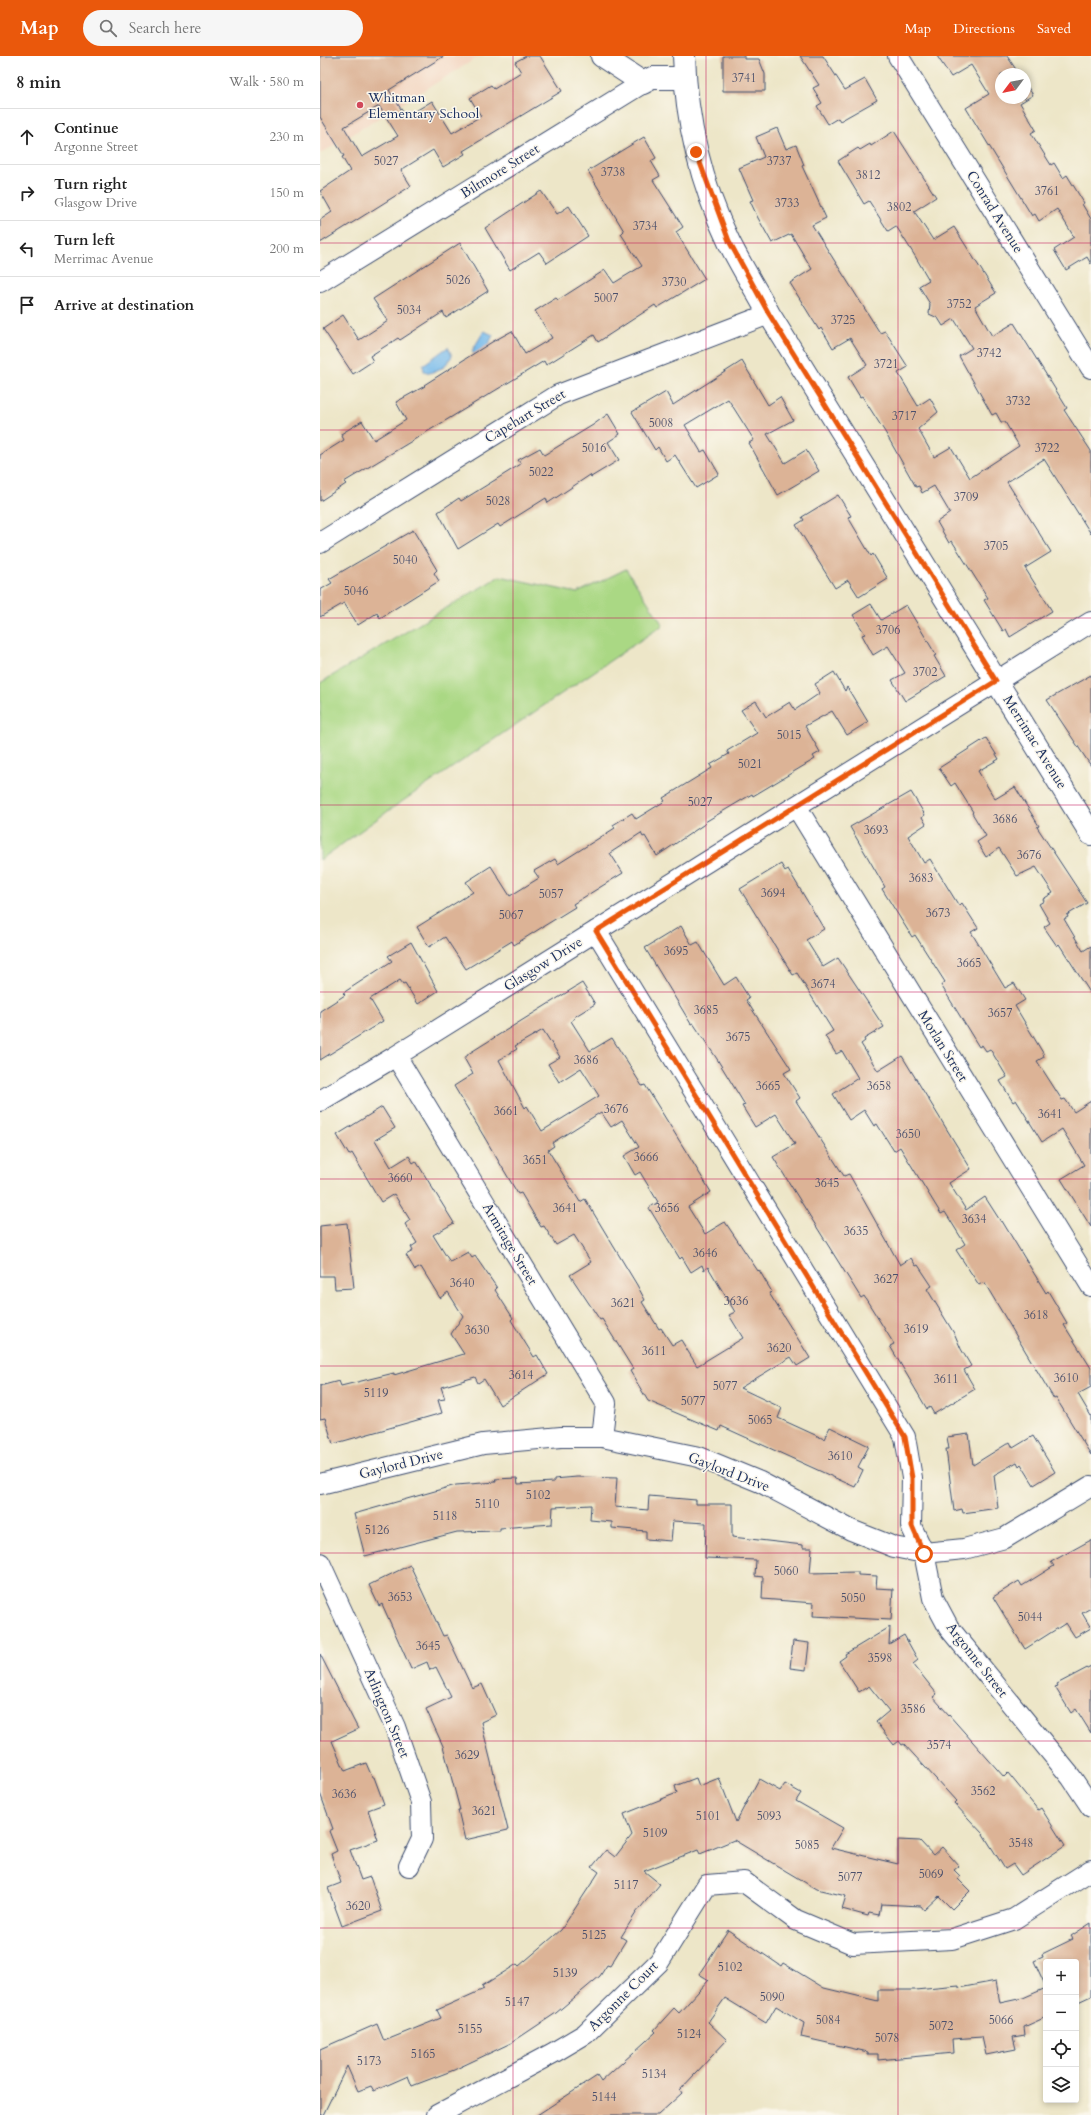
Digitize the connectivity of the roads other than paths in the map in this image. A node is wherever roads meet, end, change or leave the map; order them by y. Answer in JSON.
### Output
{"nodes":[{"id":1,"x":602,"y":56,"type":"edge"},
{"id":2,"x":684,"y":56,"type":"edge"},
{"id":3,"x":898,"y":56,"type":"edge"},
{"id":4,"x":684,"y":78,"type":"junction"},
{"id":5,"x":643,"y":83,"type":"junction"},
{"id":6,"x":320,"y":282,"type":"edge"},
{"id":7,"x":769,"y":314,"type":"junction"},
{"id":8,"x":1091,"y":368,"type":"edge"},
{"id":9,"x":320,"y":543,"type":"edge"},
{"id":10,"x":1091,"y":622,"type":"edge"},
{"id":11,"x":996,"y":681,"type":"junction"},
{"id":12,"x":796,"y":806,"type":"junction"},
{"id":13,"x":1091,"y":834,"type":"edge"},
{"id":14,"x":596,"y":931,"type":"junction"},
{"id":15,"x":396,"y":1056,"type":"junction"},
{"id":16,"x":320,"y":1101,"type":"edge"},
{"id":17,"x":1091,"y":1286,"type":"edge"},
{"id":18,"x":602,"y":1437,"type":"junction"},
{"id":19,"x":320,"y":1484,"type":"edge"},
{"id":20,"x":1091,"y":1486,"type":"edge"},
{"id":21,"x":924,"y":1554,"type":"junction"},
{"id":22,"x":320,"y":1563,"type":"edge"},
{"id":23,"x":1091,"y":1807,"type":"edge"},
{"id":24,"x":409,"y":1866,"type":"dead end"},
{"id":25,"x":1091,"y":1870,"type":"edge"},
{"id":26,"x":436,"y":2115,"type":"edge"}],
"edges":[{"from":1,"to":5,"type":"street"},
{"from":2,"to":4,"type":"street","name":"Merrimac Avenue"},
{"from":3,"to":8,"type":"street","name":"Conrad Avenue"},
{"from":4,"to":5,"type":"street","name":"Biltmore Street"},
{"from":4,"to":7,"type":"street","name":"Merrimac Avenue"},
{"from":5,"to":6,"type":"street","name":"Biltmore Street"},
{"from":7,"to":9,"type":"street","name":"Capehart Street"},
{"from":7,"to":11,"type":"street","name":"Merrimac Avenue"},
{"from":10,"to":11,"type":"street","name":"Glasgow Drive"},
{"from":11,"to":12,"type":"street","name":"Glasgow Drive"},
{"from":11,"to":13,"type":"street","name":"Merrimac Avenue"},
{"from":12,"to":14,"type":"street","name":"Glasgow Drive"},
{"from":12,"to":17,"type":"street","name":"Morlan Street"},
{"from":14,"to":15,"type":"street","name":"Glasgow Drive"},
{"from":14,"to":21,"type":"street","name":"Argonne Street"},
{"from":15,"to":16,"type":"street","name":"Glasgow Drive"},
{"from":15,"to":18,"type":"street","name":"Armitage Street"},
{"from":18,"to":19,"type":"street","name":"Gaylord Drive"},
{"from":18,"to":21,"type":"street","name":"Gaylord Drive"},
{"from":20,"to":21,"type":"street","name":"Gaylord Drive"},
{"from":21,"to":23,"type":"street","name":"Argonne Street"},
{"from":22,"to":24,"type":"street","name":"Arlington Street"},
{"from":25,"to":26,"type":"street","name":"Argonne Court"}]}
